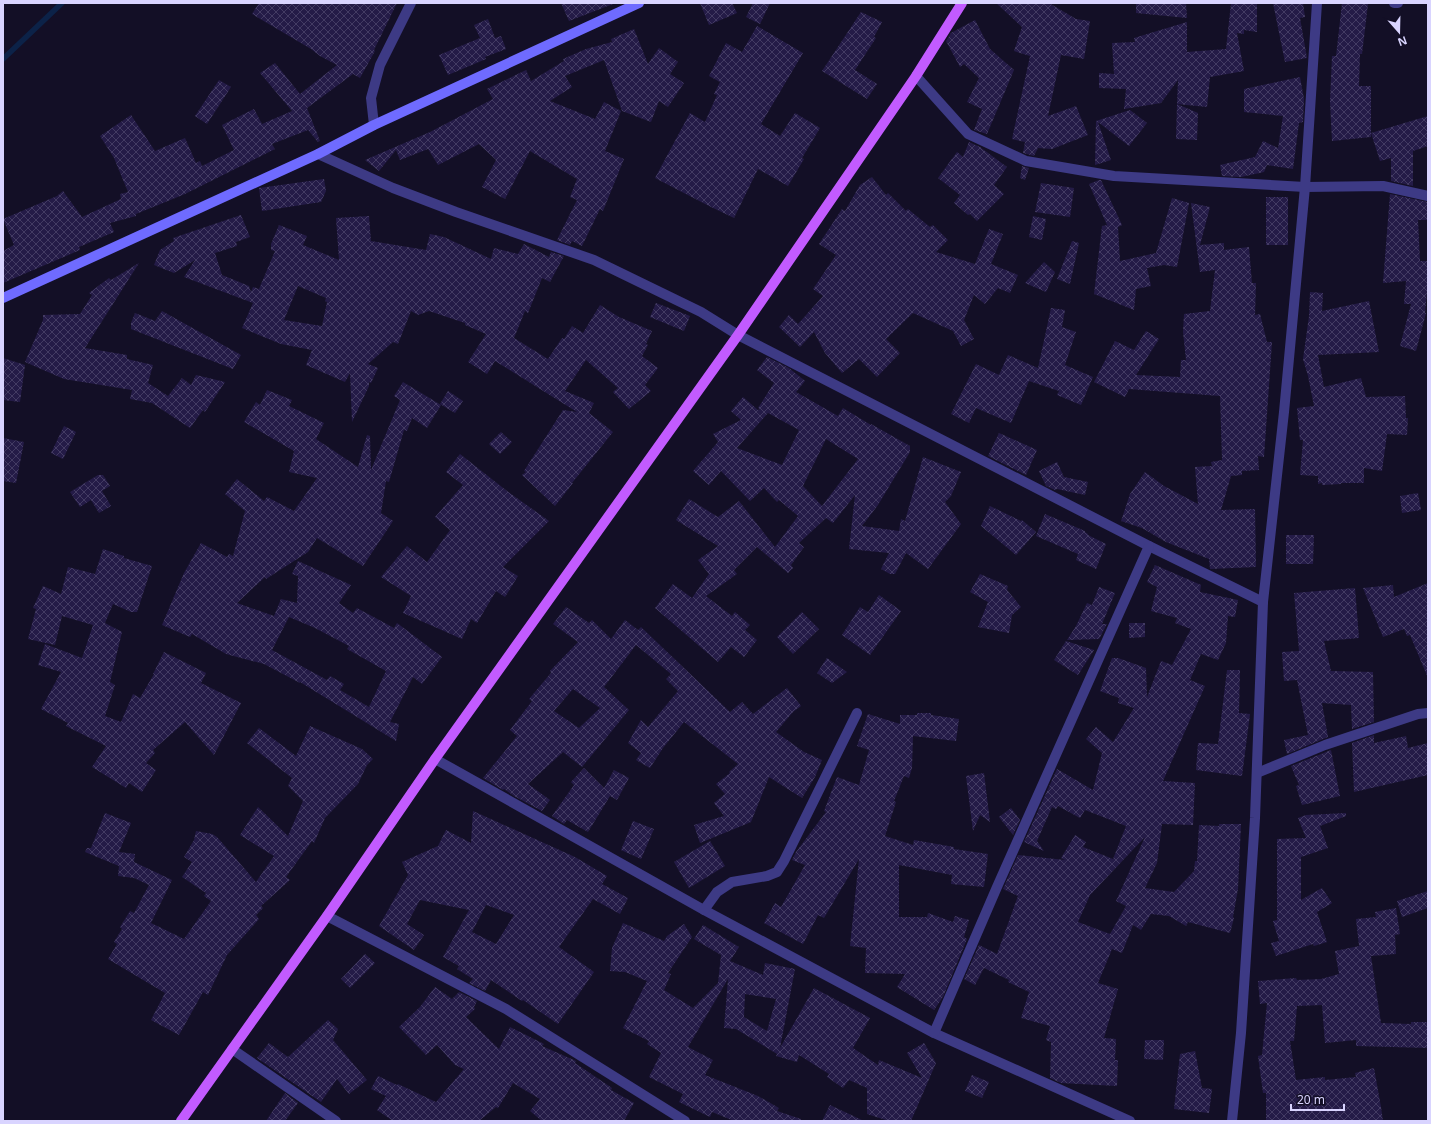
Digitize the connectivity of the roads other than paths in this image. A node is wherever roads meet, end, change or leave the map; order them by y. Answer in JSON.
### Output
{"nodes":[{"id":1,"x":411,"y":3,"type":"edge"},
{"id":2,"x":639,"y":3,"type":"edge"},
{"id":3,"x":962,"y":3,"type":"edge"},
{"id":4,"x":1317,"y":3,"type":"edge"},
{"id":5,"x":1394,"y":3,"type":"edge"},
{"id":6,"x":1398,"y":3,"type":"edge"},
{"id":7,"x":916,"y":76,"type":"junction"},
{"id":8,"x":374,"y":125,"type":"junction"},
{"id":9,"x":318,"y":154,"type":"junction"},
{"id":10,"x":1306,"y":187,"type":"junction"},
{"id":11,"x":1428,"y":196,"type":"edge"},
{"id":12,"x":3,"y":298,"type":"edge"},
{"id":13,"x":738,"y":335,"type":"junction"},
{"id":14,"x":1149,"y":546,"type":"junction"},
{"id":15,"x":1264,"y":602,"type":"junction"},
{"id":16,"x":857,"y":713,"type":"dead end"},
{"id":17,"x":1428,"y":713,"type":"edge"},
{"id":18,"x":435,"y":759,"type":"junction"},
{"id":19,"x":1257,"y":773,"type":"junction"},
{"id":20,"x":704,"y":910,"type":"junction"},
{"id":21,"x":327,"y":916,"type":"junction"},
{"id":22,"x":934,"y":1033,"type":"junction"},
{"id":23,"x":232,"y":1049,"type":"junction"},
{"id":24,"x":181,"y":1121,"type":"edge"},
{"id":25,"x":336,"y":1121,"type":"edge"},
{"id":26,"x":685,"y":1121,"type":"edge"},
{"id":27,"x":1130,"y":1121,"type":"edge"},
{"id":28,"x":1232,"y":1121,"type":"edge"}],
"edges":[{"from":1,"to":8,"type":"street"},
{"from":2,"to":8,"type":"main road"},
{"from":3,"to":7,"type":"main road"},
{"from":4,"to":10,"type":"street"},
{"from":5,"to":6,"type":"street"},
{"from":7,"to":10,"type":"street"},
{"from":7,"to":13,"type":"main road"},
{"from":8,"to":9,"type":"main road"},
{"from":9,"to":12,"type":"main road"},
{"from":9,"to":13,"type":"street"},
{"from":10,"to":11,"type":"street"},
{"from":10,"to":15,"type":"street"},
{"from":13,"to":14,"type":"street"},
{"from":13,"to":18,"type":"main road"},
{"from":14,"to":15,"type":"street"},
{"from":14,"to":22,"type":"street"},
{"from":15,"to":19,"type":"street"},
{"from":16,"to":20,"type":"street"},
{"from":17,"to":19,"type":"street"},
{"from":18,"to":20,"type":"street"},
{"from":18,"to":21,"type":"main road"},
{"from":19,"to":28,"type":"street"},
{"from":20,"to":22,"type":"street"},
{"from":21,"to":23,"type":"main road"},
{"from":21,"to":26,"type":"street"},
{"from":22,"to":27,"type":"street"},
{"from":23,"to":24,"type":"main road"},
{"from":23,"to":25,"type":"street"}]}
